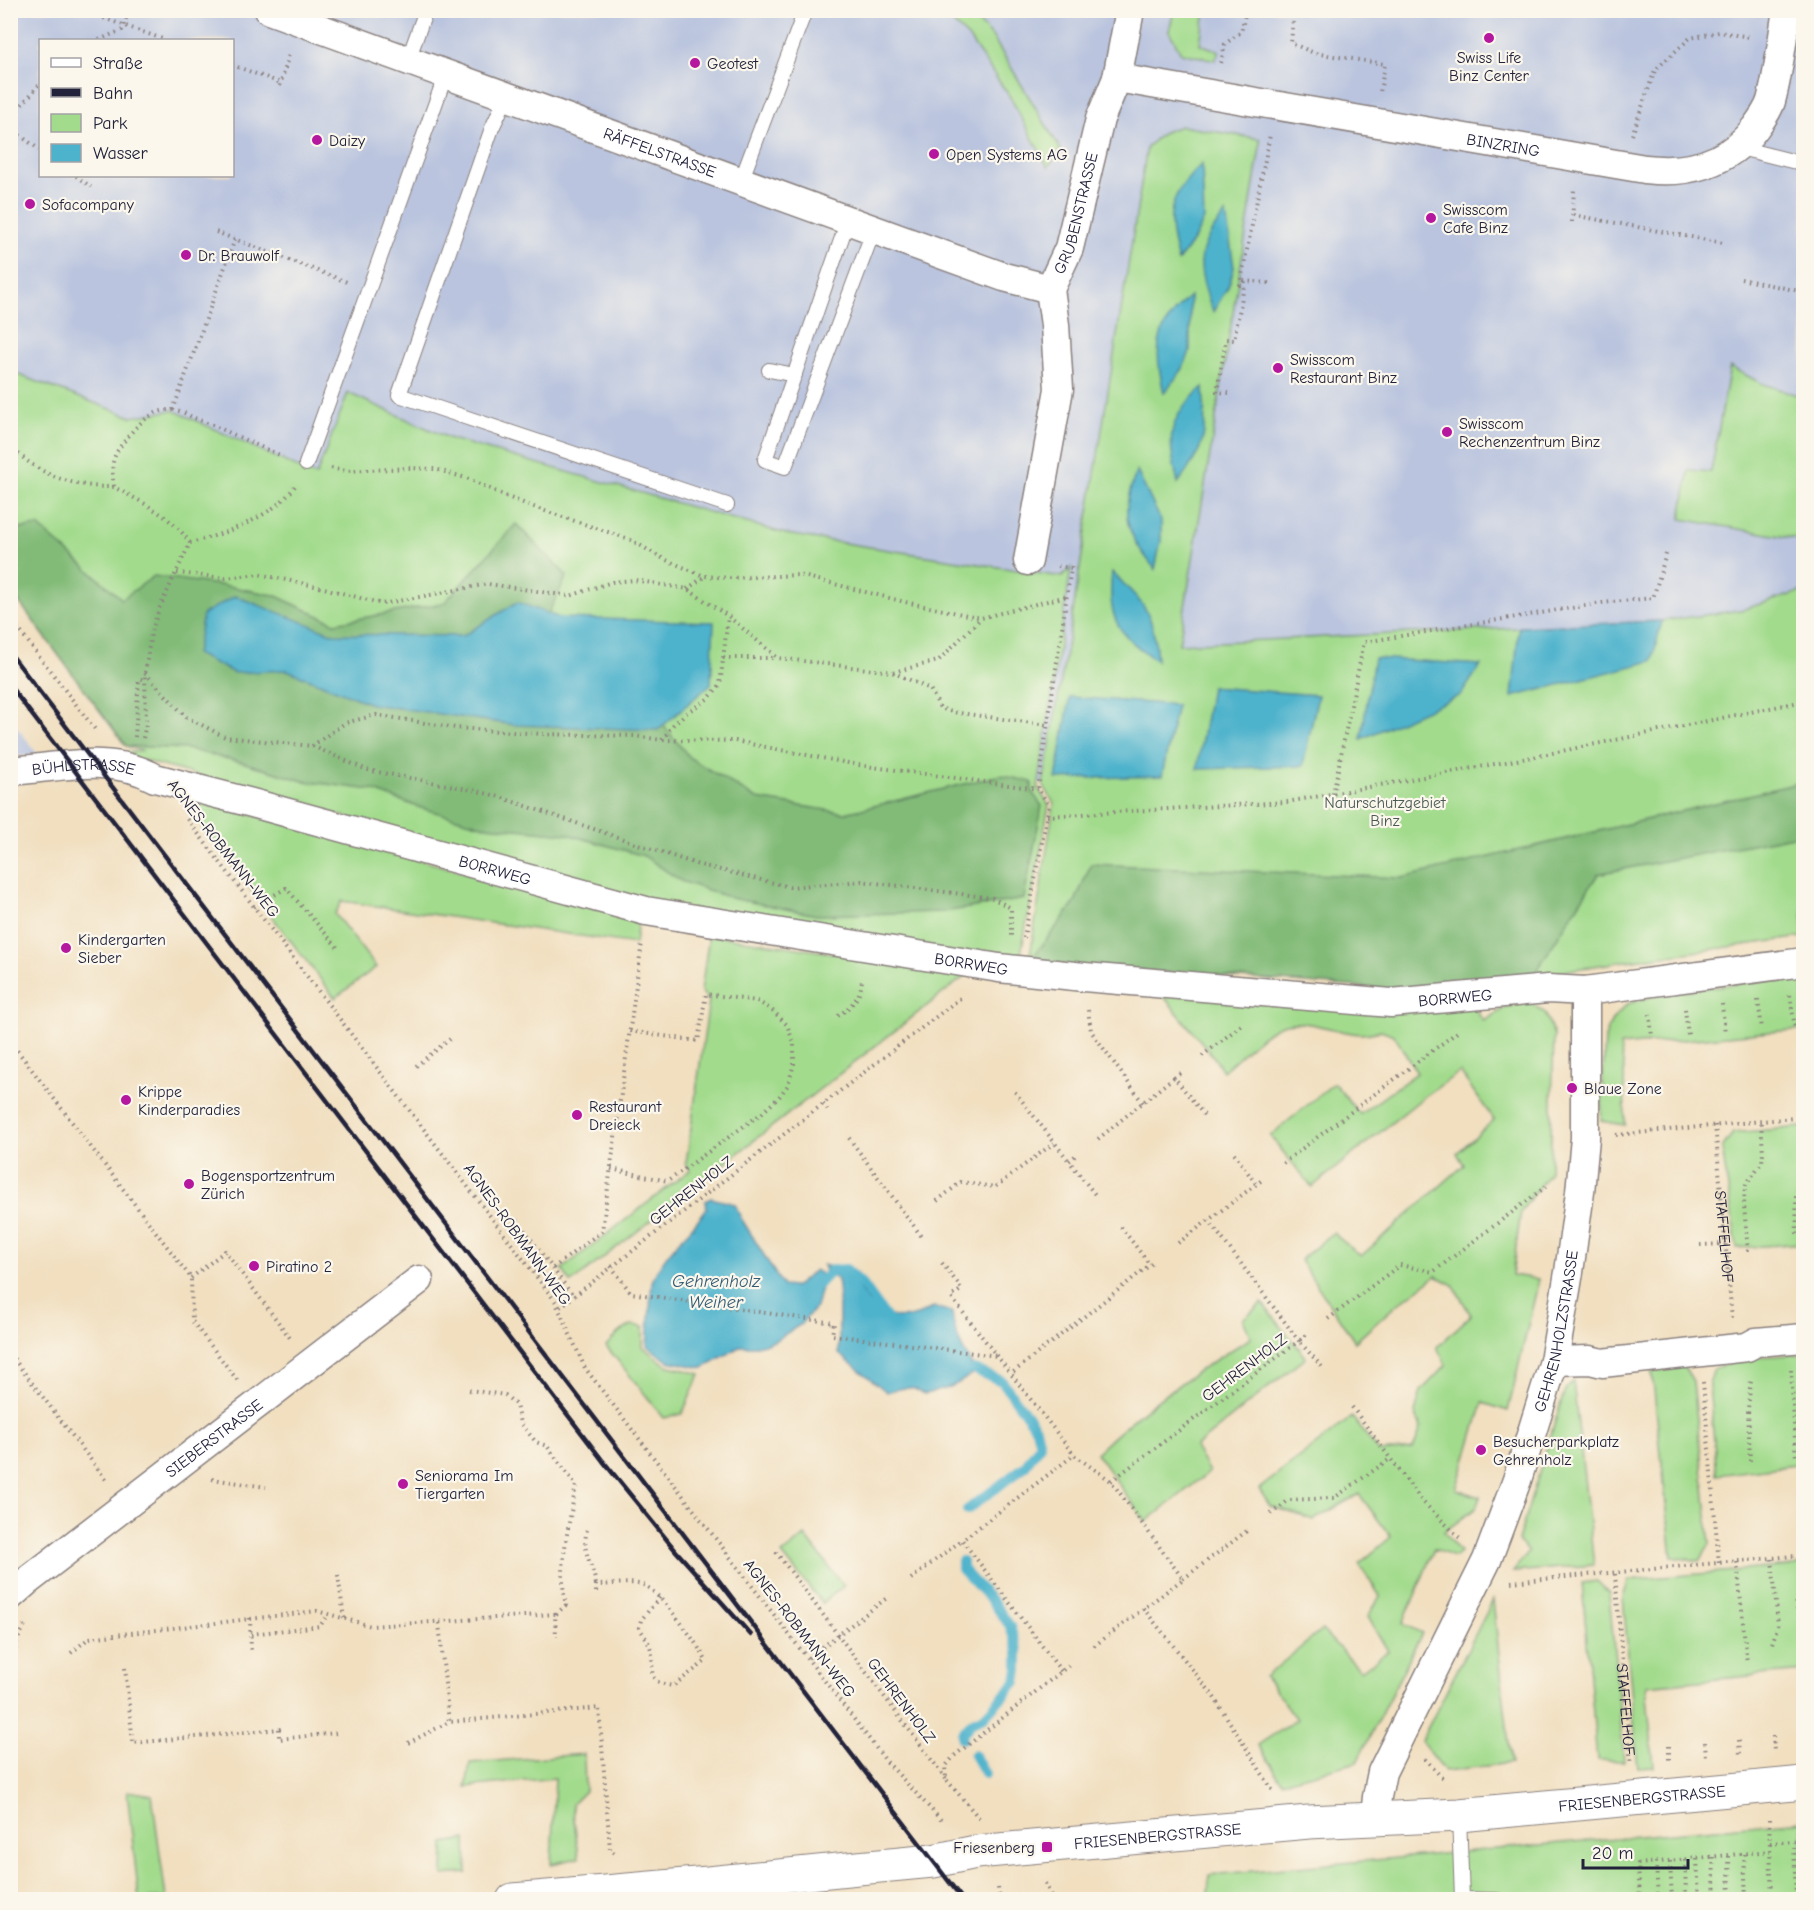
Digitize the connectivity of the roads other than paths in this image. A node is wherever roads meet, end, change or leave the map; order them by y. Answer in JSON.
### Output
{"nodes":[{"id":1,"x":269,"y":10,"type":"edge"},
{"id":2,"x":426,"y":10,"type":"edge"},
{"id":3,"x":805,"y":10,"type":"edge"},
{"id":4,"x":1130,"y":10,"type":"edge"},
{"id":5,"x":1787,"y":10,"type":"edge"},
{"id":6,"x":408,"y":60,"type":"junction"},
{"id":7,"x":446,"y":74,"type":"junction"},
{"id":8,"x":1117,"y":78,"type":"junction"},
{"id":9,"x":507,"y":96,"type":"junction"},
{"id":10,"x":1736,"y":147,"type":"junction"},
{"id":11,"x":1803,"y":164,"type":"edge"},
{"id":12,"x":741,"y":181,"type":"junction"},
{"id":13,"x":848,"y":220,"type":"junction"},
{"id":14,"x":874,"y":230,"type":"junction"},
{"id":15,"x":1050,"y":289,"type":"junction"},
{"id":16,"x":769,"y":370,"type":"dead end"},
{"id":17,"x":795,"y":375,"type":"junction"},
{"id":18,"x":306,"y":464,"type":"road end"},
{"id":19,"x":727,"y":505,"type":"dead end"},
{"id":20,"x":1028,"y":561,"type":"dead end"},
{"id":21,"x":138,"y":768,"type":"joint"},
{"id":22,"x":10,"y":771,"type":"edge"},
{"id":23,"x":1803,"y":962,"type":"edge"},
{"id":24,"x":1585,"y":991,"type":"junction"},
{"id":25,"x":424,"y":1273,"type":"dead end"},
{"id":26,"x":1795,"y":1339,"type":"edge"},
{"id":27,"x":1554,"y":1361,"type":"junction"},
{"id":28,"x":10,"y":1596,"type":"edge"},
{"id":29,"x":1803,"y":1783,"type":"edge"},
{"id":30,"x":1459,"y":1815,"type":"junction"},
{"id":31,"x":1376,"y":1817,"type":"junction"},
{"id":32,"x":708,"y":1891,"type":"edge"},
{"id":33,"x":513,"y":1899,"type":"edge"},
{"id":34,"x":1460,"y":1899,"type":"edge"},
{"id":35,"x":1498,"y":1899,"type":"edge"}],
"edges":[{"from":1,"to":6,"type":"street","name":"RÄFFELSTRASSE"},
{"from":2,"to":6,"type":"lane"},
{"from":3,"to":12,"type":"lane"},
{"from":4,"to":8,"type":"street","name":"GRUBENSTRASSE"},
{"from":5,"to":10,"type":"street","name":"BINZRING"},
{"from":6,"to":7,"type":"street","name":"RÄFFELSTRASSE"},
{"from":7,"to":9,"type":"street","name":"RÄFFELSTRASSE"},
{"from":7,"to":18,"type":"lane"},
{"from":8,"to":10,"type":"street","name":"BINZRING"},
{"from":8,"to":15,"type":"street","name":"GRUBENSTRASSE"},
{"from":9,"to":12,"type":"street","name":"RÄFFELSTRASSE"},
{"from":9,"to":19,"type":"lane"},
{"from":10,"to":11,"type":"lane"},
{"from":12,"to":13,"type":"street","name":"RÄFFELSTRASSE"},
{"from":13,"to":14,"type":"street","name":"RÄFFELSTRASSE"},
{"from":13,"to":17,"type":"lane"},
{"from":14,"to":15,"type":"street","name":"RÄFFELSTRASSE"},
{"from":14,"to":17,"type":"lane"},
{"from":15,"to":20,"type":"street","name":"GRUBENSTRASSE"},
{"from":16,"to":17,"type":"lane"},
{"from":21,"to":22,"type":"street","name":"BÜHLSTRASSE"},
{"from":21,"to":24,"type":"street","name":"BORRWEG"},
{"from":23,"to":24,"type":"street","name":"BORRWEG"},
{"from":24,"to":27,"type":"street","name":"GEHRENHOLZSTRASSE"},
{"from":25,"to":28,"type":"street","name":"SIEBERSTRASSE"},
{"from":26,"to":27,"type":"street"},
{"from":27,"to":31,"type":"street","name":"GEHRENHOLZSTRASSE"},
{"from":29,"to":30,"type":"street","name":"FRIESENBERGSTRASSE"},
{"from":30,"to":31,"type":"street","name":"FRIESENBERGSTRASSE"},
{"from":30,"to":34,"type":"lane"},
{"from":31,"to":32,"type":"street","name":"FRIESENBERGSTRASSE"},
{"from":32,"to":33,"type":"street","name":"FRIESENBERGSTRASSE"},
{"from":34,"to":35,"type":"lane"}]}
